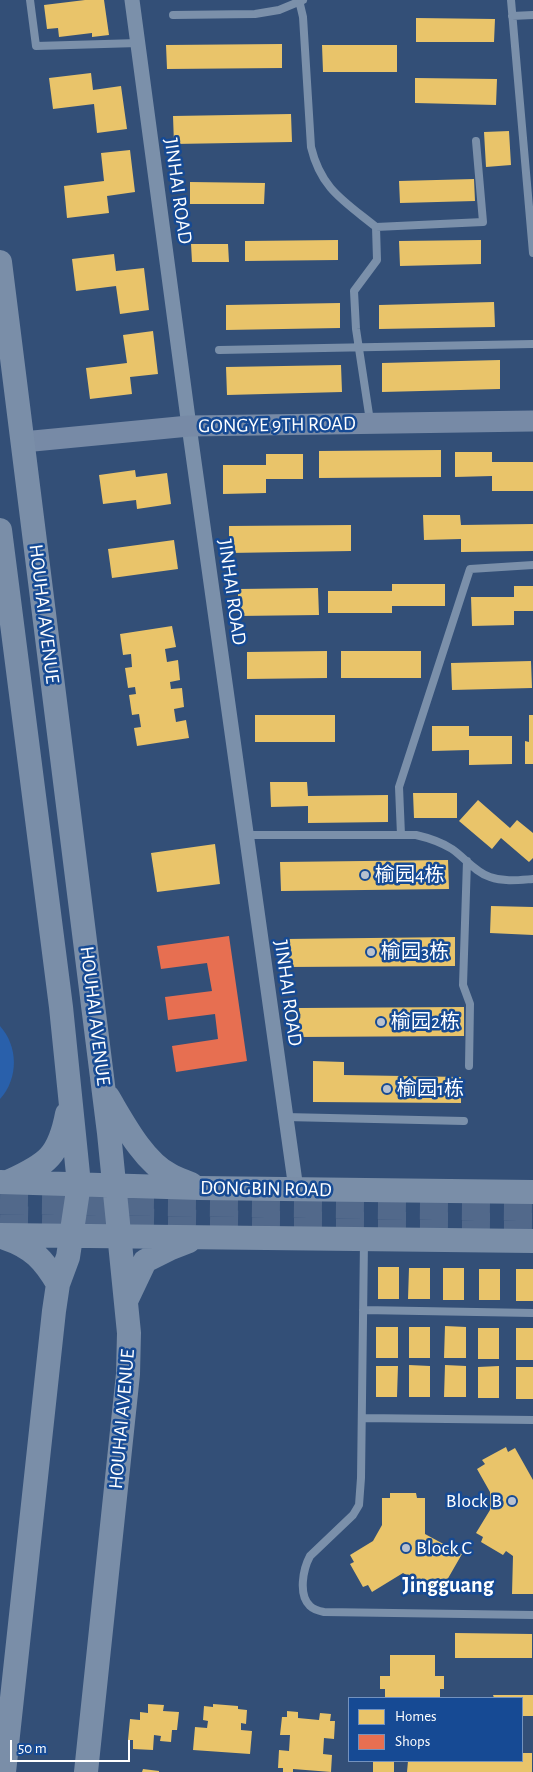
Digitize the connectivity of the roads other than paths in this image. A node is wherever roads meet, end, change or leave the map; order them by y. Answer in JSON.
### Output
{"nodes":[{"id":1,"x":30,"y":0,"type":"edge"},
{"id":2,"x":132,"y":0,"type":"edge"},
{"id":3,"x":301,"y":0,"type":"edge"},
{"id":4,"x":511,"y":0,"type":"edge"},
{"id":5,"x":173,"y":14,"type":"dead end"},
{"id":6,"x":533,"y":15,"type":"edge"},
{"id":7,"x":512,"y":16,"type":"junction"},
{"id":8,"x":138,"y":43,"type":"junction"},
{"id":9,"x":476,"y":141,"type":"dead end"},
{"id":10,"x":531,"y":215,"type":"edge"},
{"id":11,"x":376,"y":227,"type":"junction"},
{"id":12,"x":533,"y":253,"type":"edge"},
{"id":13,"x":0,"y":262,"type":"edge"},
{"id":14,"x":533,"y":344,"type":"edge"},
{"id":15,"x":358,"y":348,"type":"junction"},
{"id":16,"x":219,"y":350,"type":"dead end"},
{"id":17,"x":533,"y":421,"type":"edge"},
{"id":18,"x":370,"y":423,"type":"junction"},
{"id":19,"x":189,"y":426,"type":"junction"},
{"id":20,"x":23,"y":442,"type":"junction"},
{"id":21,"x":0,"y":530,"type":"edge"},
{"id":22,"x":2,"y":554,"type":"edge"},
{"id":23,"x":533,"y":565,"type":"edge"},
{"id":24,"x":246,"y":835,"type":"junction"},
{"id":25,"x":401,"y":835,"type":"junction"},
{"id":26,"x":466,"y":861,"type":"junction"},
{"id":27,"x":533,"y":879,"type":"edge"},
{"id":28,"x":469,"y":1066,"type":"dead end"},
{"id":29,"x":104,"y":1089,"type":"junction"},
{"id":30,"x":70,"y":1100,"type":"junction"},
{"id":31,"x":285,"y":1117,"type":"junction"},
{"id":32,"x":464,"y":1120,"type":"dead end"},
{"id":33,"x":4,"y":1182,"type":"edge"},
{"id":34,"x":79,"y":1184,"type":"junction"},
{"id":35,"x":114,"y":1185,"type":"junction"},
{"id":36,"x":200,"y":1188,"type":"junction"},
{"id":37,"x":296,"y":1189,"type":"junction"},
{"id":38,"x":533,"y":1192,"type":"edge"},
{"id":39,"x":0,"y":1236,"type":"edge"},
{"id":40,"x":70,"y":1236,"type":"junction"},
{"id":41,"x":119,"y":1236,"type":"junction"},
{"id":42,"x":198,"y":1237,"type":"junction"},
{"id":43,"x":364,"y":1238,"type":"junction"},
{"id":44,"x":533,"y":1241,"type":"edge"},
{"id":45,"x":58,"y":1284,"type":"junction"},
{"id":46,"x":126,"y":1301,"type":"junction"},
{"id":47,"x":363,"y":1310,"type":"junction"},
{"id":48,"x":533,"y":1313,"type":"edge"},
{"id":49,"x":362,"y":1418,"type":"junction"},
{"id":50,"x":533,"y":1420,"type":"edge"},
{"id":51,"x":533,"y":1615,"type":"edge"},
{"id":52,"x":4,"y":1772,"type":"edge"},
{"id":53,"x":86,"y":1772,"type":"edge"}],
"edges":[{"from":1,"to":8,"type":"lane"},
{"from":2,"to":8,"type":"street","name":"JINHAI ROAD"},
{"from":3,"to":5,"type":"lane"},
{"from":3,"to":11,"type":"lane"},
{"from":4,"to":7,"type":"lane"},
{"from":6,"to":7,"type":"lane"},
{"from":7,"to":10,"type":"lane"},
{"from":8,"to":19,"type":"street","name":"JINHAI ROAD"},
{"from":9,"to":11,"type":"lane"},
{"from":10,"to":12,"type":"lane"},
{"from":11,"to":15,"type":"lane"},
{"from":13,"to":20,"type":"main road","name":"HOUHAI AVENUE"},
{"from":14,"to":15,"type":"lane"},
{"from":15,"to":16,"type":"lane"},
{"from":15,"to":18,"type":"lane"},
{"from":17,"to":18,"type":"street","name":"GONGYE 9TH ROAD"},
{"from":18,"to":19,"type":"street","name":"GONGYE 9TH ROAD"},
{"from":19,"to":20,"type":"street","name":"GONGYE 9TH ROAD"},
{"from":19,"to":24,"type":"street","name":"JINHAI ROAD"},
{"from":20,"to":29,"type":"main road","name":"HOUHAI AVENUE"},
{"from":21,"to":22,"type":"main road","name":"HOUHAI AVENUE"},
{"from":22,"to":30,"type":"main road","name":"HOUHAI AVENUE"},
{"from":23,"to":25,"type":"lane"},
{"from":24,"to":25,"type":"lane"},
{"from":24,"to":31,"type":"street","name":"JINHAI ROAD"},
{"from":25,"to":26,"type":"lane"},
{"from":26,"to":27,"type":"lane"},
{"from":26,"to":28,"type":"lane"},
{"from":29,"to":35,"type":"main road","name":"HOUHAI AVENUE"},
{"from":29,"to":36,"type":"main road"},
{"from":30,"to":33,"type":"main road"},
{"from":30,"to":34,"type":"main road","name":"HOUHAI AVENUE"},
{"from":31,"to":32,"type":"lane"},
{"from":31,"to":37,"type":"street","name":"JINHAI ROAD"},
{"from":33,"to":34,"type":"main road","name":"DONGBIN ROAD"},
{"from":34,"to":35,"type":"main road","name":"DONGBIN ROAD"},
{"from":34,"to":40,"type":"main road","name":"HOUHAI AVENUE"},
{"from":35,"to":36,"type":"main road","name":"DONGBIN ROAD"},
{"from":35,"to":41,"type":"main road","name":"HOUHAI AVENUE"},
{"from":36,"to":37,"type":"main road","name":"DONGBIN ROAD"},
{"from":37,"to":38,"type":"main road","name":"DONGBIN ROAD"},
{"from":39,"to":40,"type":"main road"},
{"from":39,"to":45,"type":"main road"},
{"from":40,"to":41,"type":"main road"},
{"from":40,"to":45,"type":"main road","name":"HOUHAI AVENUE"},
{"from":41,"to":42,"type":"main road"},
{"from":41,"to":46,"type":"main road","name":"HOUHAI AVENUE"},
{"from":42,"to":43,"type":"main road"},
{"from":42,"to":46,"type":"main road"},
{"from":43,"to":44,"type":"main road"},
{"from":43,"to":47,"type":"lane"},
{"from":45,"to":52,"type":"main road","name":"HOUHAI AVENUE"},
{"from":46,"to":53,"type":"main road","name":"HOUHAI AVENUE"},
{"from":47,"to":48,"type":"lane"},
{"from":47,"to":49,"type":"lane"},
{"from":49,"to":50,"type":"lane"},
{"from":49,"to":51,"type":"lane"}]}
